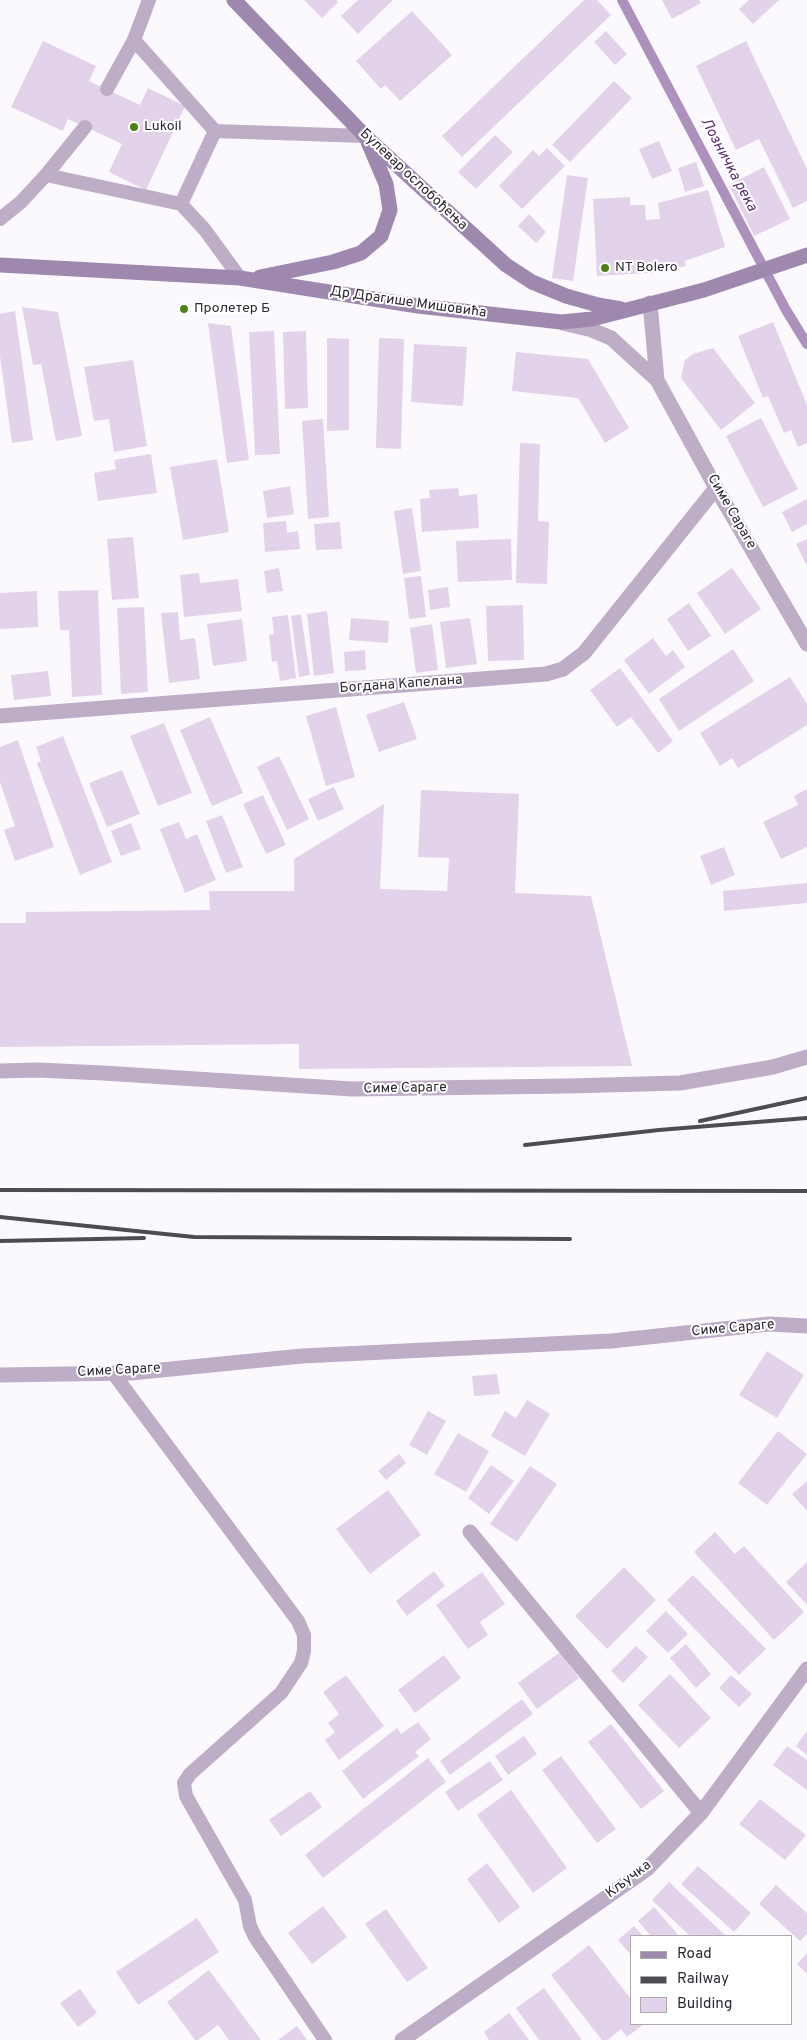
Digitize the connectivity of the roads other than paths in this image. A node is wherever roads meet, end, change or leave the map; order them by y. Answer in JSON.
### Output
{"nodes":[{"id":1,"x":149,"y":0,"type":"edge"},
{"id":2,"x":234,"y":0,"type":"edge"},
{"id":3,"x":134,"y":40,"type":"junction"},
{"id":4,"x":107,"y":90,"type":"dead end"},
{"id":5,"x":85,"y":127,"type":"dead end"},
{"id":6,"x":215,"y":131,"type":"junction"},
{"id":7,"x":365,"y":136,"type":"junction"},
{"id":8,"x":46,"y":175,"type":"junction"},
{"id":9,"x":181,"y":204,"type":"junction"},
{"id":10,"x":0,"y":219,"type":"edge"},
{"id":11,"x":807,"y":255,"type":"edge"},
{"id":12,"x":0,"y":265,"type":"edge"},
{"id":13,"x":245,"y":279,"type":"junction"},
{"id":14,"x":650,"y":303,"type":"junction"},
{"id":15,"x":625,"y":309,"type":"junction"},
{"id":16,"x":561,"y":322,"type":"junction"},
{"id":17,"x":657,"y":380,"type":"junction"},
{"id":18,"x":716,"y":488,"type":"junction"},
{"id":19,"x":807,"y":644,"type":"edge"},
{"id":20,"x":0,"y":716,"type":"edge"},
{"id":21,"x":807,"y":1057,"type":"edge"},
{"id":22,"x":0,"y":1071,"type":"edge"},
{"id":23,"x":807,"y":1326,"type":"edge"},
{"id":24,"x":113,"y":1373,"type":"junction"},
{"id":25,"x":0,"y":1375,"type":"edge"},
{"id":26,"x":470,"y":1532,"type":"dead end"},
{"id":27,"x":807,"y":1669,"type":"edge"},
{"id":28,"x":701,"y":1813,"type":"junction"},
{"id":29,"x":325,"y":2040,"type":"edge"},
{"id":30,"x":402,"y":2040,"type":"edge"}],
"edges":[{"from":1,"to":3,"type":"lane"},
{"from":2,"to":7,"type":"main road","name":"Булевар ослобођења"},
{"from":3,"to":4,"type":"lane"},
{"from":3,"to":6,"type":"lane"},
{"from":5,"to":8,"type":"lane"},
{"from":6,"to":7,"type":"lane"},
{"from":6,"to":9,"type":"lane"},
{"from":7,"to":13,"type":"main road"},
{"from":7,"to":15,"type":"main road","name":"Булевар ослобођења"},
{"from":8,"to":9,"type":"lane"},
{"from":8,"to":10,"type":"lane"},
{"from":9,"to":13,"type":"lane"},
{"from":11,"to":14,"type":"main road","name":"Др Драгише Мишовића"},
{"from":12,"to":13,"type":"main road","name":"Др Драгише Мишовића"},
{"from":13,"to":16,"type":"main road","name":"Др Драгише Мишовића"},
{"from":14,"to":15,"type":"main road","name":"Др Драгише Мишовића"},
{"from":14,"to":17,"type":"street","name":"Симе Сараге"},
{"from":15,"to":16,"type":"main road","name":"Др Драгише Мишовића"},
{"from":16,"to":17,"type":"street","name":"Симе Сараге"},
{"from":17,"to":18,"type":"street","name":"Симе Сараге"},
{"from":18,"to":19,"type":"street","name":"Симе Сараге"},
{"from":18,"to":20,"type":"street","name":"Богдана Капелана"},
{"from":21,"to":22,"type":"street","name":"Симе Сараге"},
{"from":23,"to":24,"type":"street","name":"Симе Сараге"},
{"from":24,"to":25,"type":"street","name":"Симе Сараге"},
{"from":24,"to":29,"type":"lane"},
{"from":26,"to":28,"type":"street"},
{"from":27,"to":28,"type":"street","name":"Кључка"},
{"from":28,"to":30,"type":"street","name":"Кључка"}]}
